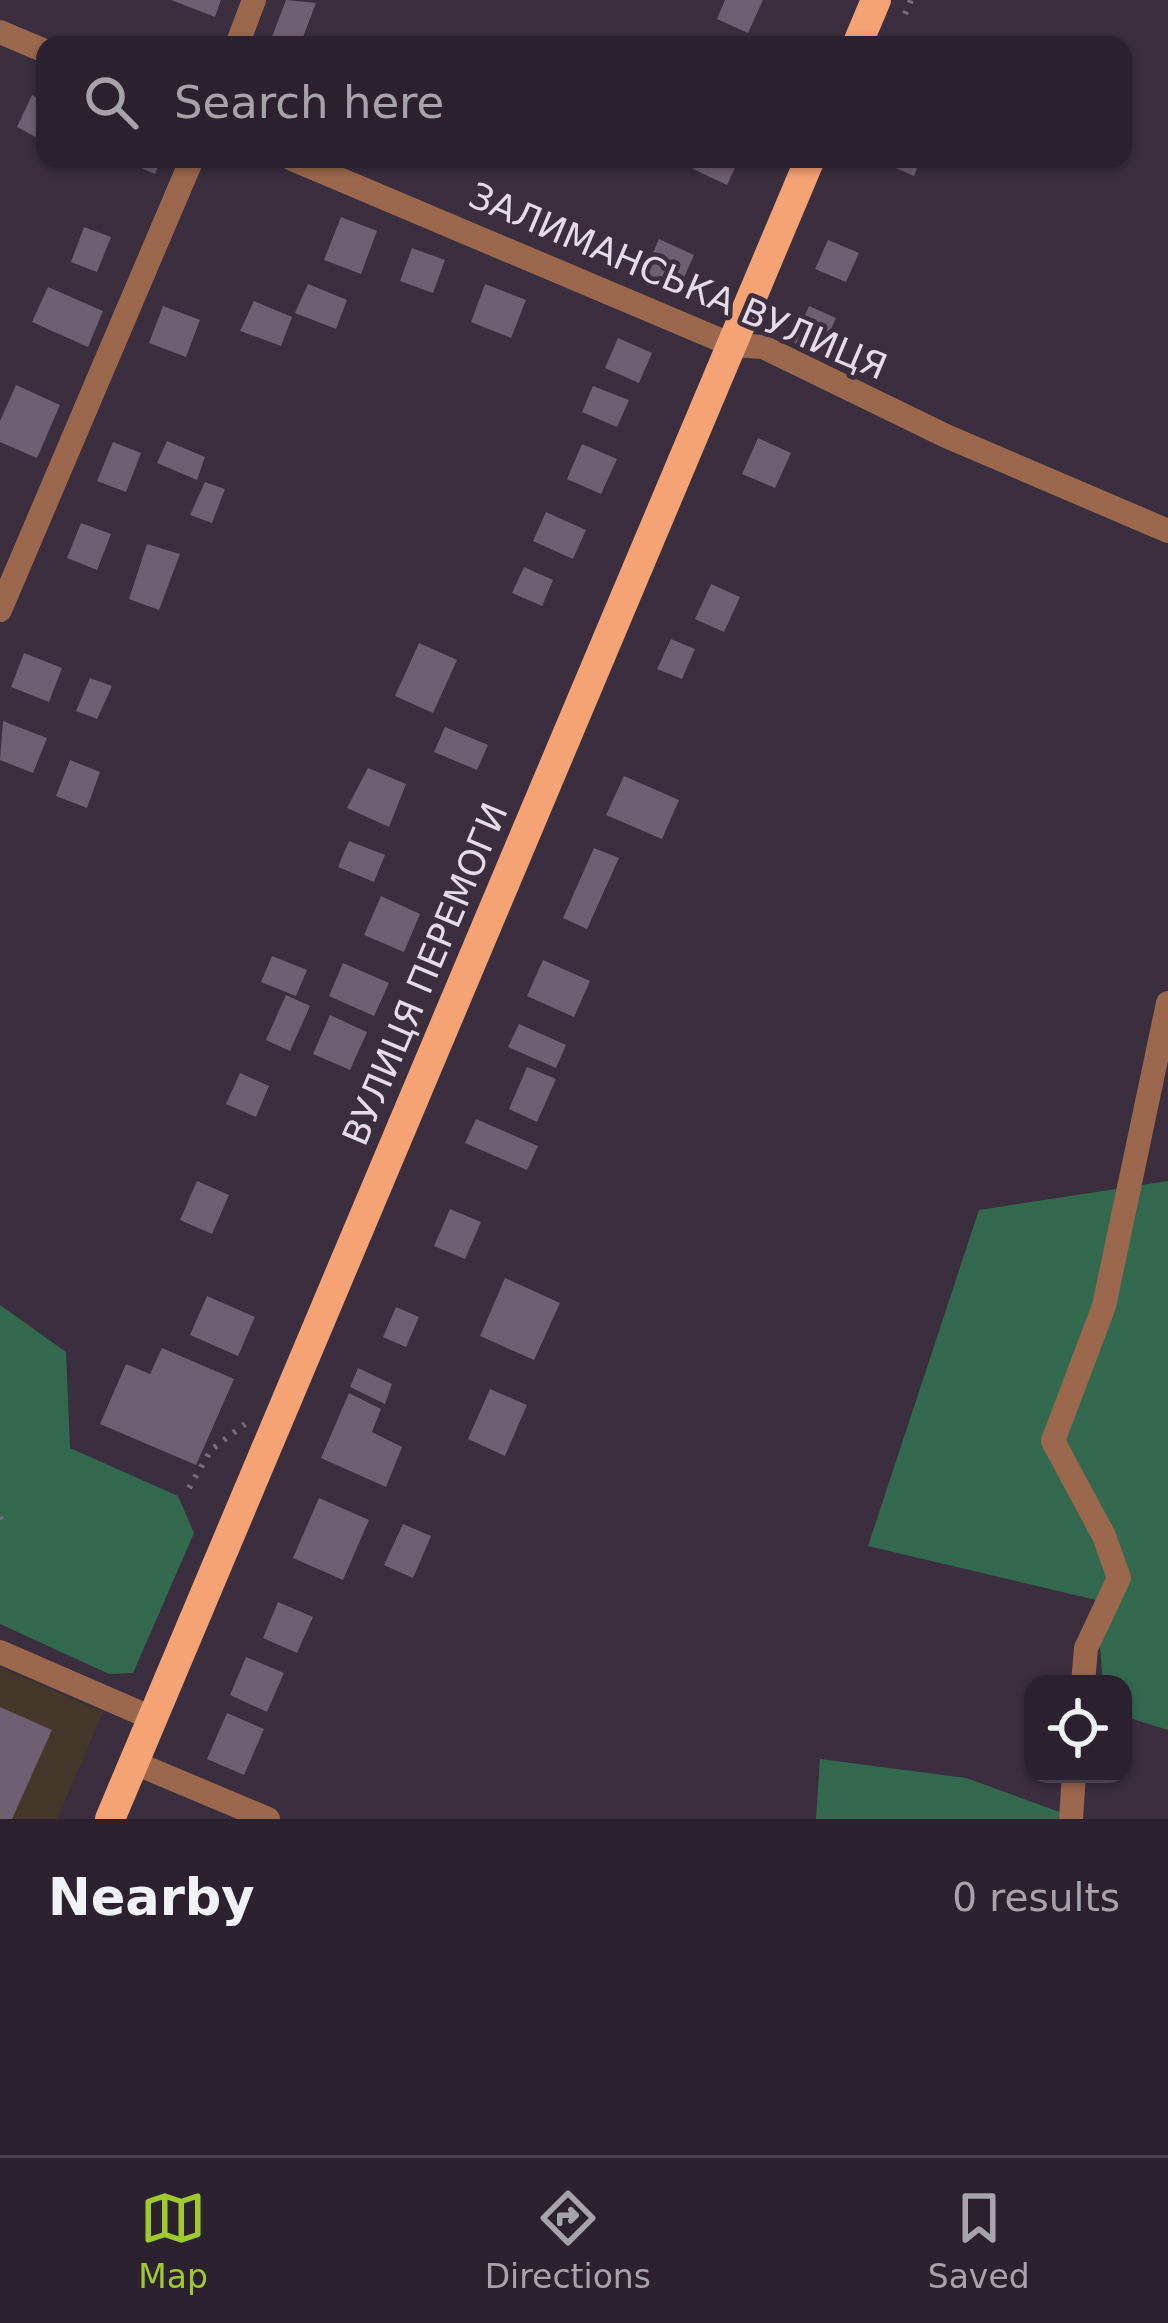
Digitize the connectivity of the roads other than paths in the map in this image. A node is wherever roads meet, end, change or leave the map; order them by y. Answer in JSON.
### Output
{"nodes":[{"id":1,"x":254,"y":0,"type":"edge"},
{"id":2,"x":876,"y":0,"type":"edge"},
{"id":3,"x":0,"y":32,"type":"edge"},
{"id":4,"x":240,"y":36,"type":"edge"},
{"id":5,"x":861,"y":36,"type":"edge"},
{"id":6,"x":36,"y":48,"type":"edge"},
{"id":7,"x":188,"y":168,"type":"edge"},
{"id":8,"x":313,"y":168,"type":"edge"},
{"id":9,"x":806,"y":168,"type":"edge"},
{"id":10,"x":732,"y":345,"type":"junction"},
{"id":11,"x":1168,"y":531,"type":"edge"},
{"id":12,"x":0,"y":610,"type":"edge"},
{"id":13,"x":1168,"y":1003,"type":"edge"},
{"id":14,"x":0,"y":1652,"type":"edge"},
{"id":15,"x":1084,"y":1675,"type":"edge"},
{"id":16,"x":154,"y":1719,"type":"junction"},
{"id":17,"x":135,"y":1763,"type":"junction"},
{"id":18,"x":1073,"y":1783,"type":"edge"},
{"id":19,"x":110,"y":1819,"type":"edge"},
{"id":20,"x":268,"y":1819,"type":"edge"},
{"id":21,"x":1071,"y":1819,"type":"edge"}],
"edges":[{"from":1,"to":4,"type":"street"},
{"from":2,"to":5,"type":"main road"},
{"from":3,"to":6,"type":"street"},
{"from":7,"to":12,"type":"street"},
{"from":8,"to":10,"type":"street","name":"ЗАЛИМАНСЬКА ВУЛИЦЯ"},
{"from":9,"to":10,"type":"main road","name":"ВУЛИЦЯ ПЕРЕМОГИ"},
{"from":10,"to":11,"type":"street","name":"ЗАЛИМАНСЬКА ВУЛИЦЯ"},
{"from":10,"to":16,"type":"main road","name":"ВУЛИЦЯ ПЕРЕМОГИ"},
{"from":13,"to":15,"type":"street"},
{"from":14,"to":16,"type":"street"},
{"from":16,"to":17,"type":"main road","name":"ВУЛИЦЯ ПЕРЕМОГИ"},
{"from":17,"to":19,"type":"main road","name":"ВУЛИЦЯ ПЕРЕМОГИ"},
{"from":17,"to":20,"type":"street"},
{"from":18,"to":21,"type":"street"}]}
